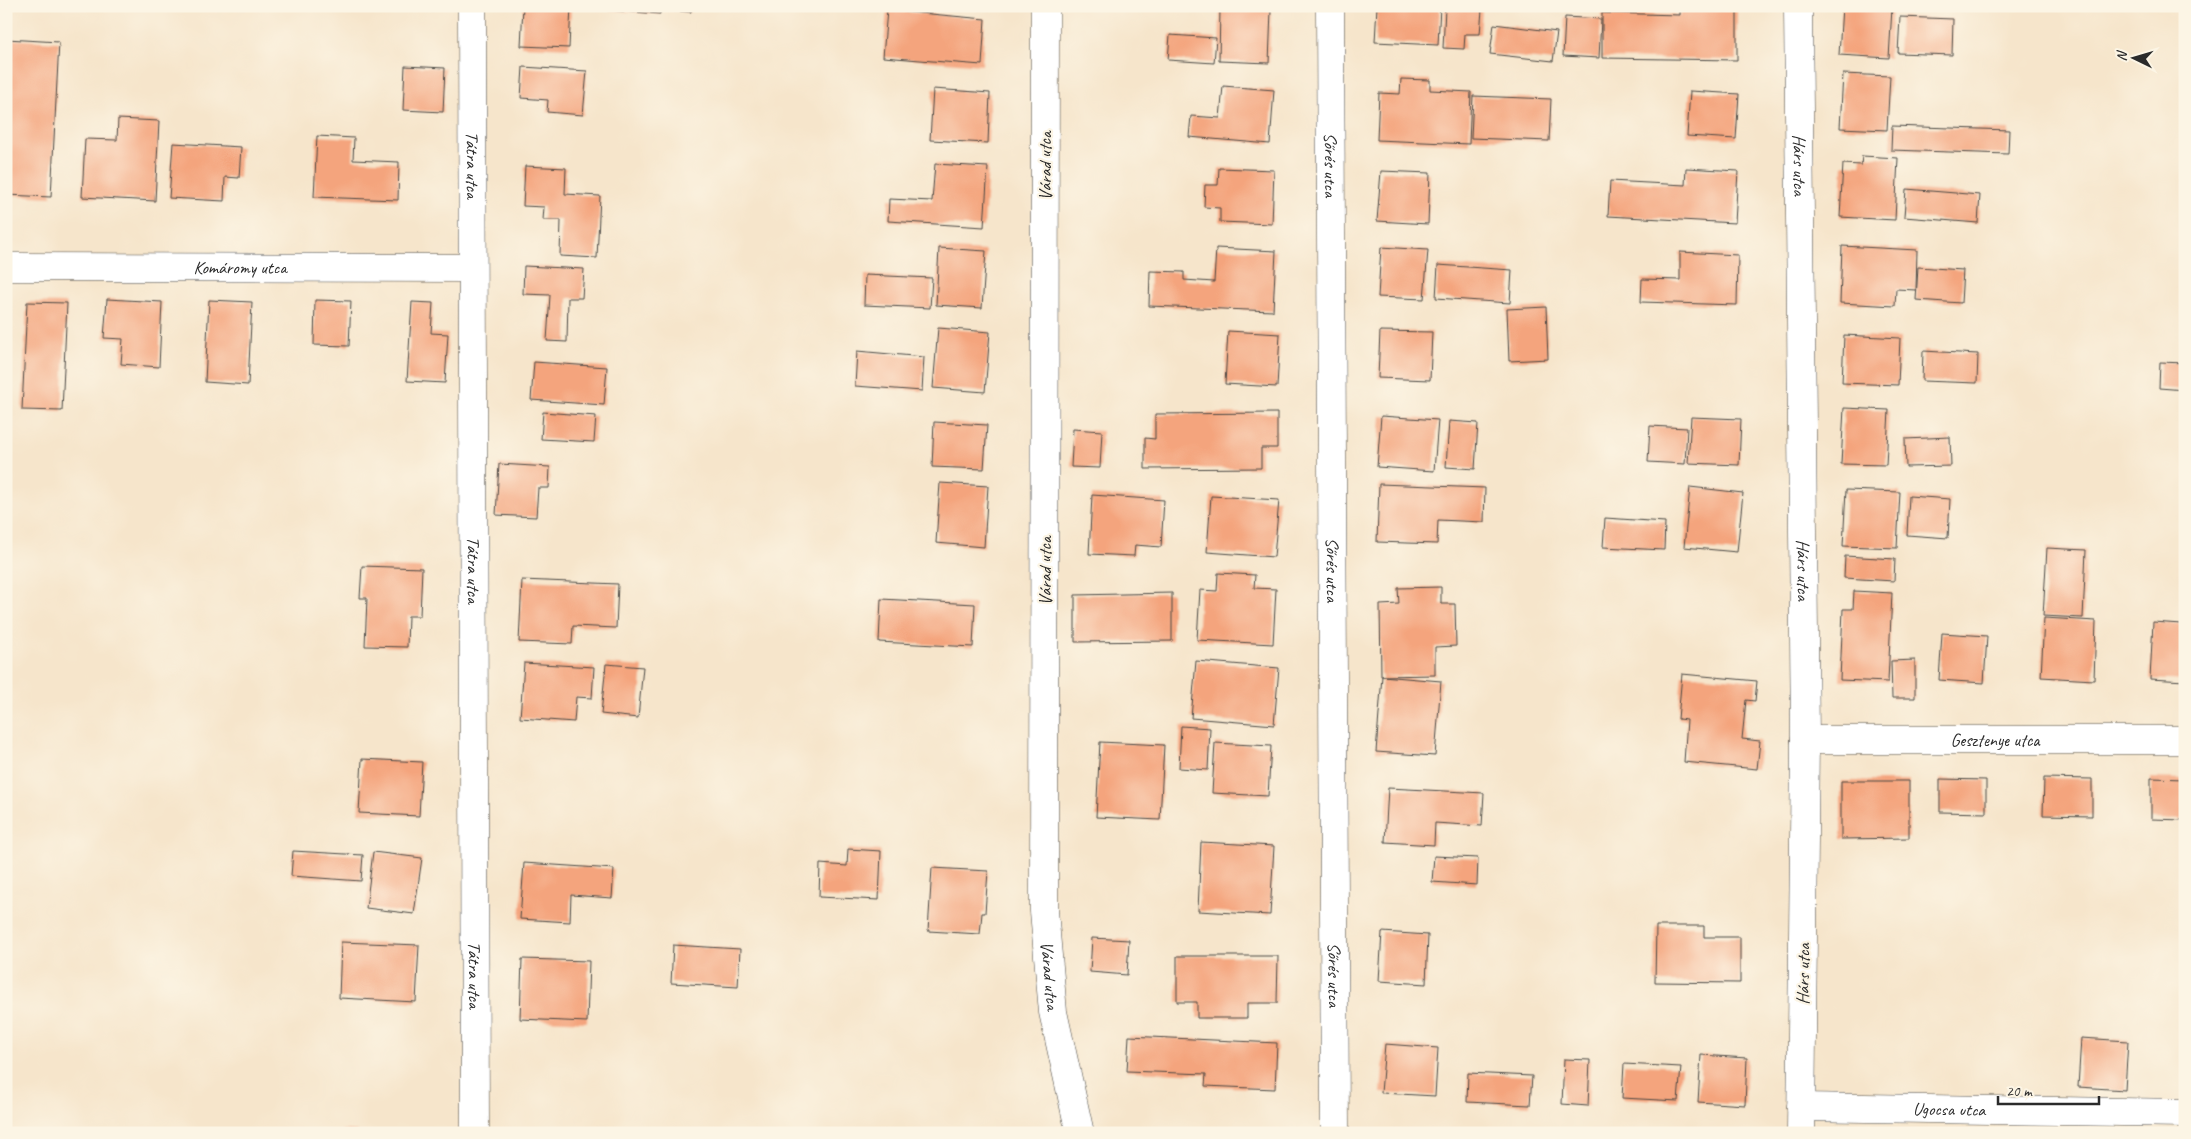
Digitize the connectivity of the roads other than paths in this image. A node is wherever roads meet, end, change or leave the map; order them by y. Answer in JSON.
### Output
{"nodes":[{"id":1,"x":472,"y":6,"type":"edge"},
{"id":2,"x":1045,"y":6,"type":"edge"},
{"id":3,"x":1330,"y":6,"type":"edge"},
{"id":4,"x":1798,"y":6,"type":"edge"},
{"id":5,"x":6,"y":267,"type":"edge"},
{"id":6,"x":472,"y":268,"type":"junction"},
{"id":7,"x":1805,"y":740,"type":"junction"},
{"id":8,"x":2185,"y":740,"type":"edge"},
{"id":9,"x":2185,"y":1113,"type":"edge"},
{"id":10,"x":1801,"y":1120,"type":"edge"},
{"id":11,"x":475,"y":1133,"type":"edge"},
{"id":12,"x":1080,"y":1133,"type":"edge"},
{"id":13,"x":1335,"y":1133,"type":"edge"}],
"edges":[{"from":1,"to":6,"type":"street","name":"Tátra utca"},
{"from":2,"to":12,"type":"street","name":"Várad utca"},
{"from":3,"to":13,"type":"street","name":"Sőrés utca"},
{"from":4,"to":7,"type":"street","name":"Hárs utca"},
{"from":5,"to":6,"type":"street","name":"Komáromy utca"},
{"from":6,"to":11,"type":"street","name":"Tátra utca"},
{"from":7,"to":8,"type":"street","name":"Gesztenye utca"},
{"from":7,"to":10,"type":"street","name":"Hárs utca"},
{"from":9,"to":10,"type":"street","name":"Ugocsa utca"}]}
